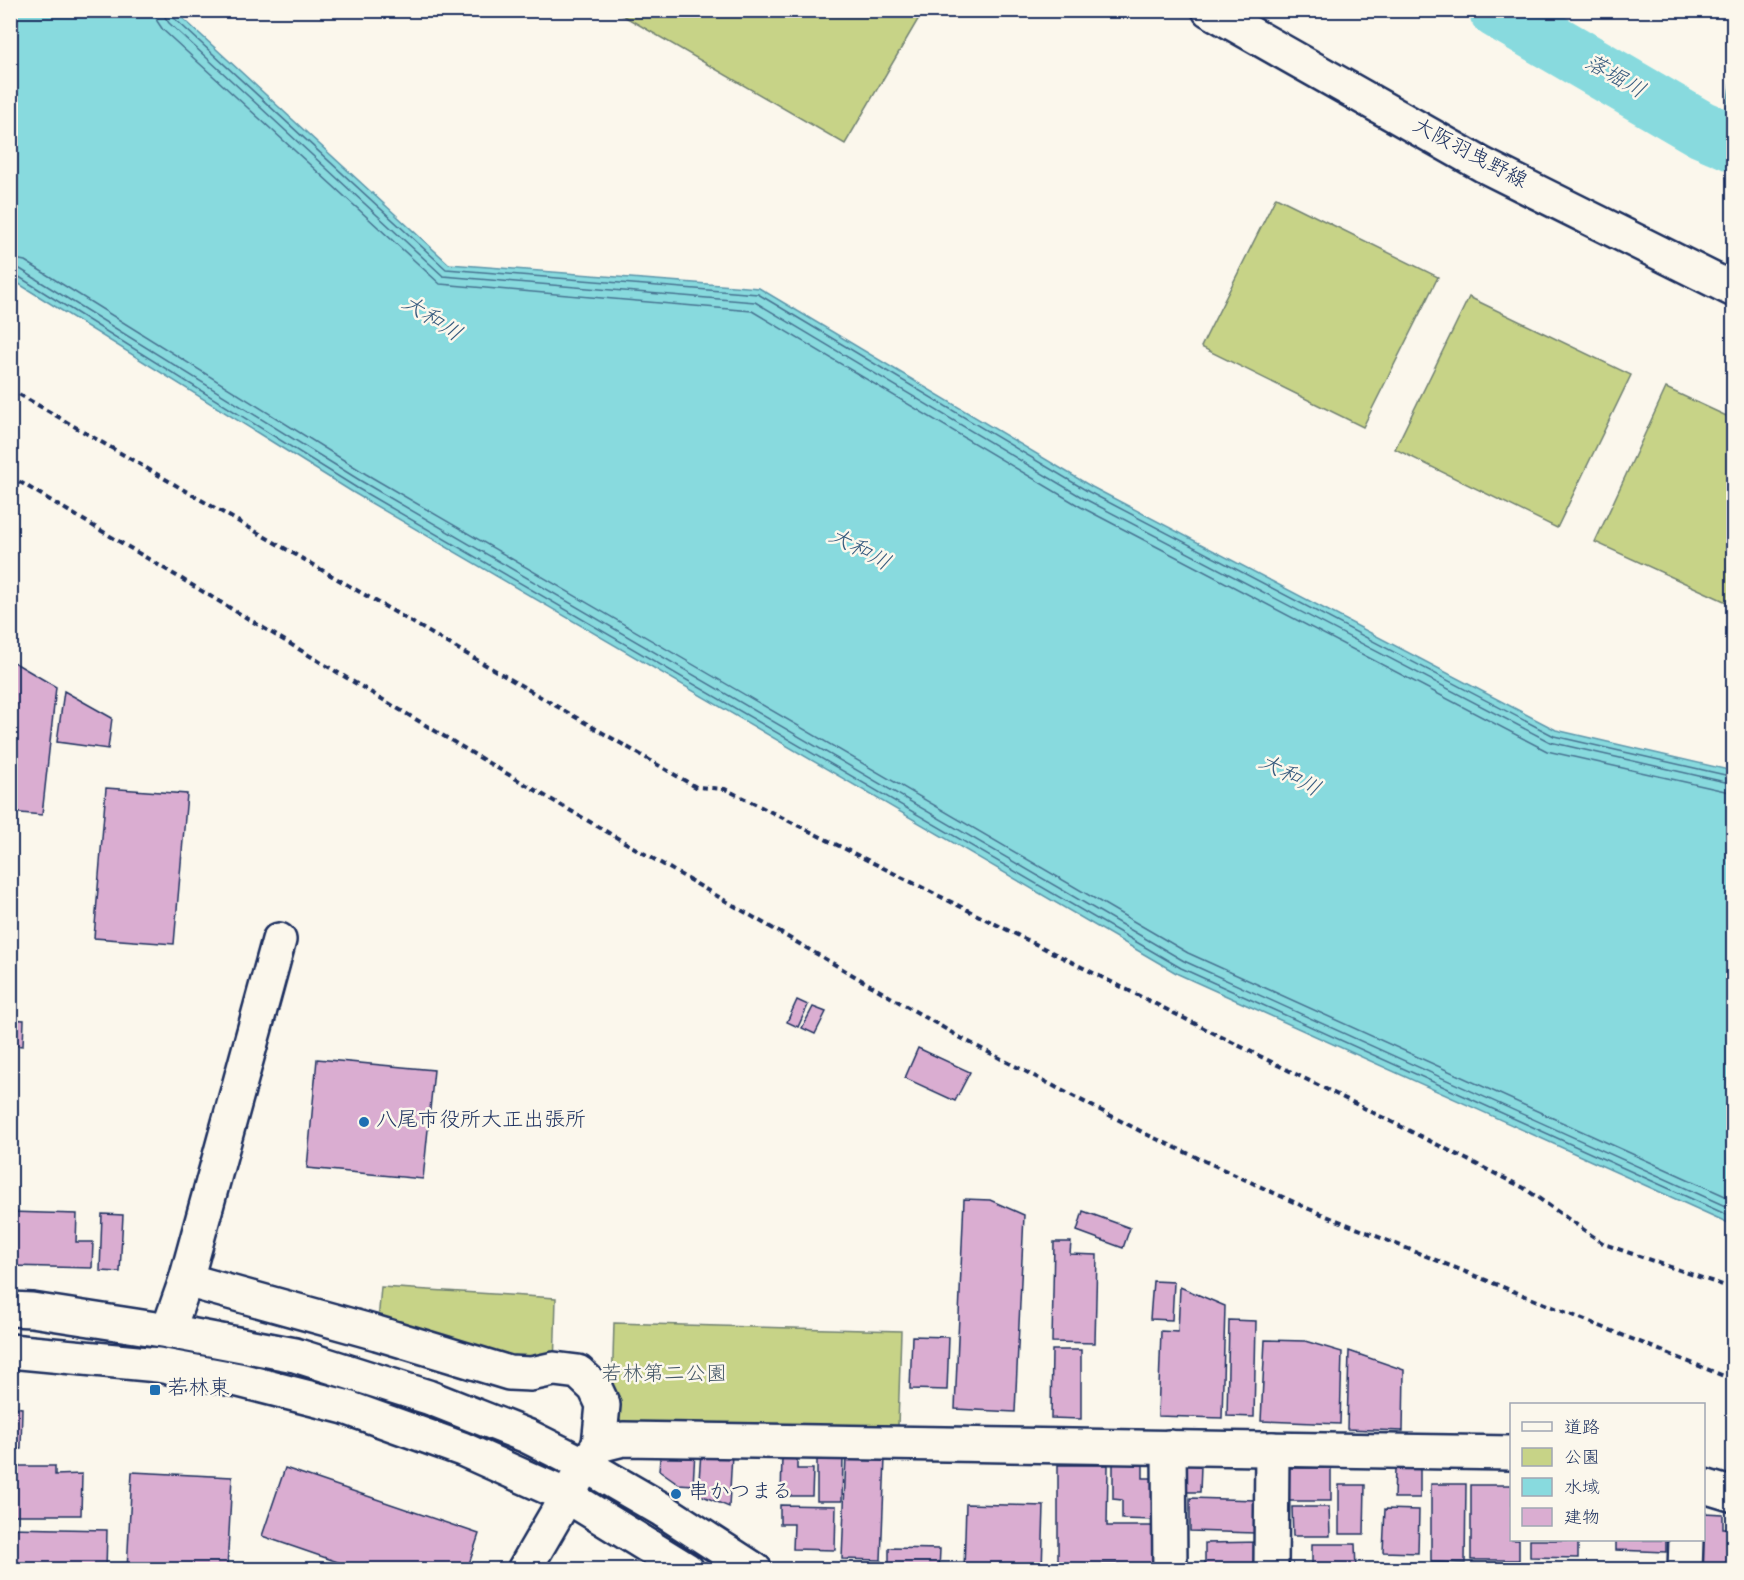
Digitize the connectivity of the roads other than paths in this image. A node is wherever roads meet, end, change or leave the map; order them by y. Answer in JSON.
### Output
{"nodes":[{"id":1,"x":1209,"y":10,"type":"edge"},
{"id":2,"x":1734,"y":290,"type":"edge"},
{"id":3,"x":279,"y":940,"type":"dead end"},
{"id":4,"x":186,"y":1280,"type":"junction"},
{"id":5,"x":10,"y":1309,"type":"edge"},
{"id":6,"x":168,"y":1330,"type":"junction"},
{"id":7,"x":10,"y":1351,"type":"edge"},
{"id":8,"x":1169,"y":1447,"type":"junction"},
{"id":9,"x":1272,"y":1449,"type":"junction"},
{"id":10,"x":1510,"y":1453,"type":"edge"},
{"id":11,"x":592,"y":1455,"type":"junction"},
{"id":12,"x":1705,"y":1485,"type":"edge"},
{"id":13,"x":1734,"y":1495,"type":"edge"},
{"id":14,"x":567,"y":1496,"type":"junction"},
{"id":15,"x":1686,"y":1541,"type":"edge"},
{"id":16,"x":525,"y":1569,"type":"edge"},
{"id":17,"x":687,"y":1569,"type":"edge"},
{"id":18,"x":755,"y":1569,"type":"edge"},
{"id":19,"x":1170,"y":1569,"type":"edge"},
{"id":20,"x":1271,"y":1569,"type":"edge"},
{"id":21,"x":1685,"y":1569,"type":"edge"}],
"edges":[{"from":1,"to":2,"type":"street","name":"大阪羽曳野線"},
{"from":3,"to":4,"type":"street"},
{"from":4,"to":6,"type":"street"},
{"from":4,"to":11,"type":"street"},
{"from":5,"to":6,"type":"street"},
{"from":6,"to":11,"type":"street"},
{"from":7,"to":14,"type":"street"},
{"from":8,"to":9,"type":"street"},
{"from":8,"to":11,"type":"street"},
{"from":8,"to":19,"type":"street"},
{"from":9,"to":10,"type":"street"},
{"from":9,"to":20,"type":"street"},
{"from":11,"to":14,"type":"street"},
{"from":11,"to":18,"type":"street"},
{"from":12,"to":13,"type":"street"},
{"from":14,"to":16,"type":"street"},
{"from":14,"to":17,"type":"street"},
{"from":15,"to":21,"type":"street"}]}
